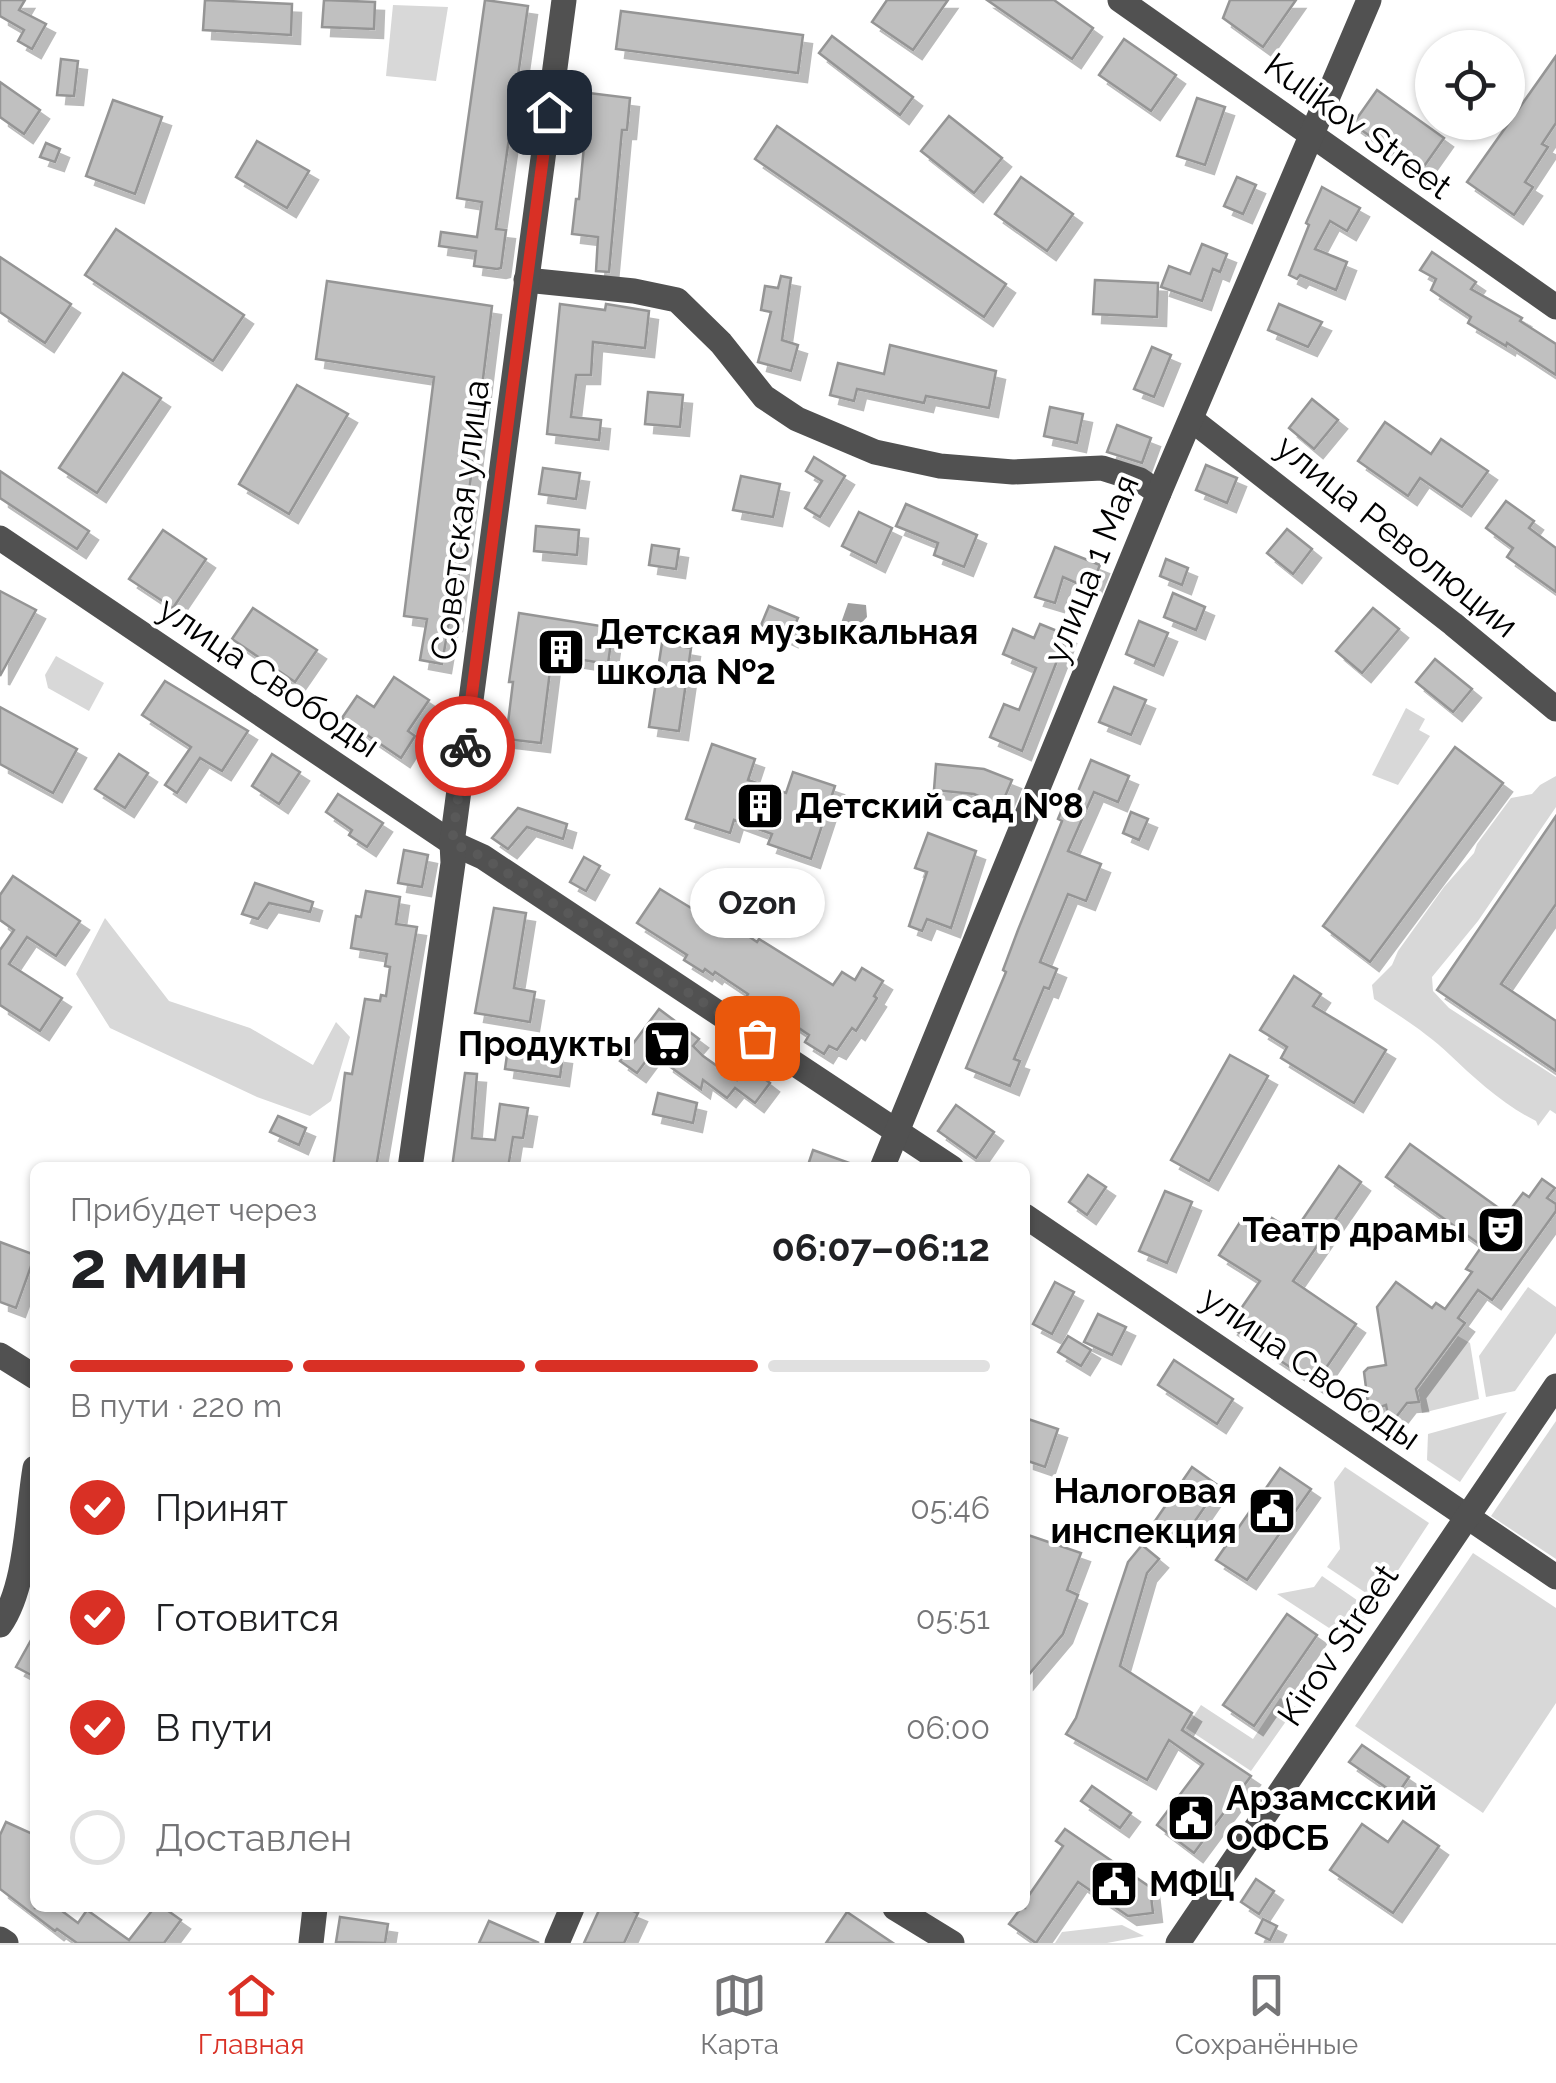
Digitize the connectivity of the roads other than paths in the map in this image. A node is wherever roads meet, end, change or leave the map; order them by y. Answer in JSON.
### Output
{"nodes":[{"id":1,"x":564,"y":0,"type":"edge"},
{"id":2,"x":1120,"y":0,"type":"edge"},
{"id":3,"x":1369,"y":0,"type":"edge"},
{"id":4,"x":1312,"y":135,"type":"junction"},
{"id":5,"x":526,"y":280,"type":"junction"},
{"id":6,"x":1556,"y":307,"type":"edge"},
{"id":7,"x":1192,"y":420,"type":"junction"},
{"id":8,"x":1159,"y":493,"type":"junction"},
{"id":9,"x":0,"y":538,"type":"edge"},
{"id":10,"x":1556,"y":710,"type":"edge"},
{"id":11,"x":452,"y":843,"type":"junction"},
{"id":12,"x":897,"y":1132,"type":"junction"},
{"id":13,"x":411,"y":1162,"type":"edge"},
{"id":14,"x":884,"y":1162,"type":"edge"},
{"id":15,"x":943,"y":1162,"type":"edge"},
{"id":16,"x":1030,"y":1219,"type":"edge"},
{"id":17,"x":0,"y":1355,"type":"edge"},
{"id":18,"x":30,"y":1375,"type":"edge"},
{"id":19,"x":1556,"y":1386,"type":"edge"},
{"id":20,"x":30,"y":1494,"type":"edge"},
{"id":21,"x":1465,"y":1516,"type":"junction"},
{"id":22,"x":1556,"y":1578,"type":"edge"},
{"id":23,"x":6,"y":1618,"type":"edge"},
{"id":24,"x":315,"y":1912,"type":"edge"},
{"id":25,"x":570,"y":1912,"type":"edge"},
{"id":26,"x":902,"y":1912,"type":"edge"},
{"id":27,"x":0,"y":1939,"type":"edge"},
{"id":28,"x":6,"y":1943,"type":"edge"},
{"id":29,"x":311,"y":1943,"type":"edge"},
{"id":30,"x":556,"y":1943,"type":"edge"},
{"id":31,"x":952,"y":1943,"type":"edge"},
{"id":32,"x":1178,"y":1943,"type":"edge"}],
"edges":[{"from":1,"to":5,"type":"street","name":"Советская улица"},
{"from":2,"to":4,"type":"street","name":"Kulikov Street"},
{"from":3,"to":4,"type":"street","name":"улица 1 Мая"},
{"from":4,"to":6,"type":"street","name":"Kulikov Street"},
{"from":4,"to":7,"type":"street","name":"улица 1 Мая"},
{"from":5,"to":8,"type":"street"},
{"from":5,"to":11,"type":"street","name":"Советская улица"},
{"from":7,"to":8,"type":"street","name":"улица 1 Мая"},
{"from":7,"to":10,"type":"street","name":"улица Революции"},
{"from":8,"to":12,"type":"street","name":"улица 1 Мая"},
{"from":9,"to":11,"type":"street","name":"улица Свободы"},
{"from":11,"to":12,"type":"street","name":"улица Свободы"},
{"from":11,"to":13,"type":"street","name":"Советская улица"},
{"from":12,"to":14,"type":"street","name":"улица 1 Мая"},
{"from":12,"to":15,"type":"street","name":"улица Свободы"},
{"from":16,"to":21,"type":"street","name":"улица Свободы"},
{"from":17,"to":18,"type":"street"},
{"from":19,"to":21,"type":"street","name":"Kirov Street"},
{"from":20,"to":23,"type":"street"},
{"from":21,"to":22,"type":"street","name":"улица Свободы"},
{"from":21,"to":32,"type":"street","name":"Kirov Street"},
{"from":24,"to":29,"type":"street"},
{"from":25,"to":30,"type":"street"},
{"from":26,"to":31,"type":"street"},
{"from":27,"to":28,"type":"street"}]}
